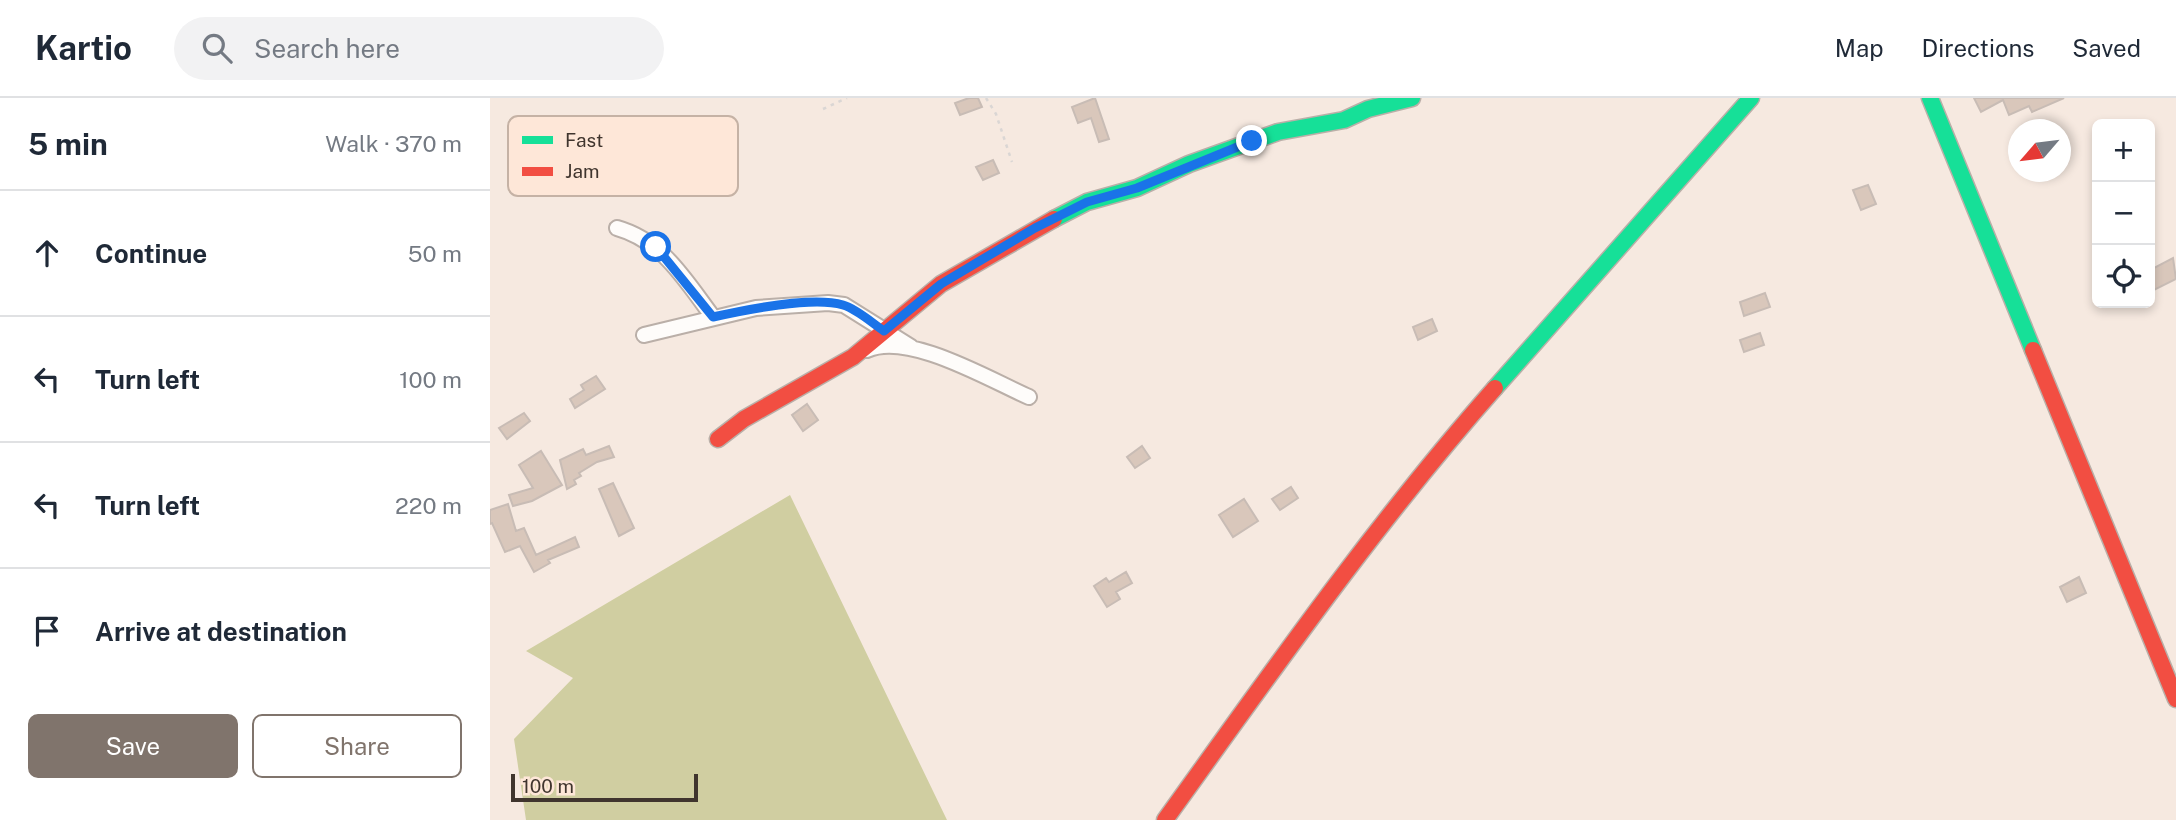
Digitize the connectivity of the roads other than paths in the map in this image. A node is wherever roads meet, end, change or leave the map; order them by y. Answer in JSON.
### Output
{"nodes":[{"id":1,"x":1412,"y":98,"type":"edge"},
{"id":2,"x":1751,"y":98,"type":"edge"},
{"id":3,"x":1930,"y":98,"type":"edge"},
{"id":4,"x":617,"y":228,"type":"dead end"},
{"id":5,"x":713,"y":317,"type":"junction"},
{"id":6,"x":884,"y":331,"type":"junction"},
{"id":7,"x":644,"y":335,"type":"dead end"},
{"id":8,"x":911,"y":347,"type":"junction"},
{"id":9,"x":853,"y":357,"type":"junction"},
{"id":10,"x":1029,"y":397,"type":"dead end"},
{"id":11,"x":718,"y":439,"type":"dead end"},
{"id":12,"x":2176,"y":699,"type":"edge"},
{"id":13,"x":1165,"y":820,"type":"edge"}],
"edges":[{"from":1,"to":6,"type":"street"},
{"from":2,"to":13,"type":"street"},
{"from":3,"to":12,"type":"street"},
{"from":4,"to":5,"type":"street"},
{"from":5,"to":6,"type":"street"},
{"from":5,"to":7,"type":"street"},
{"from":6,"to":8,"type":"street"},
{"from":6,"to":9,"type":"street"},
{"from":8,"to":9,"type":"street"},
{"from":8,"to":10,"type":"street"},
{"from":9,"to":11,"type":"street"}]}
